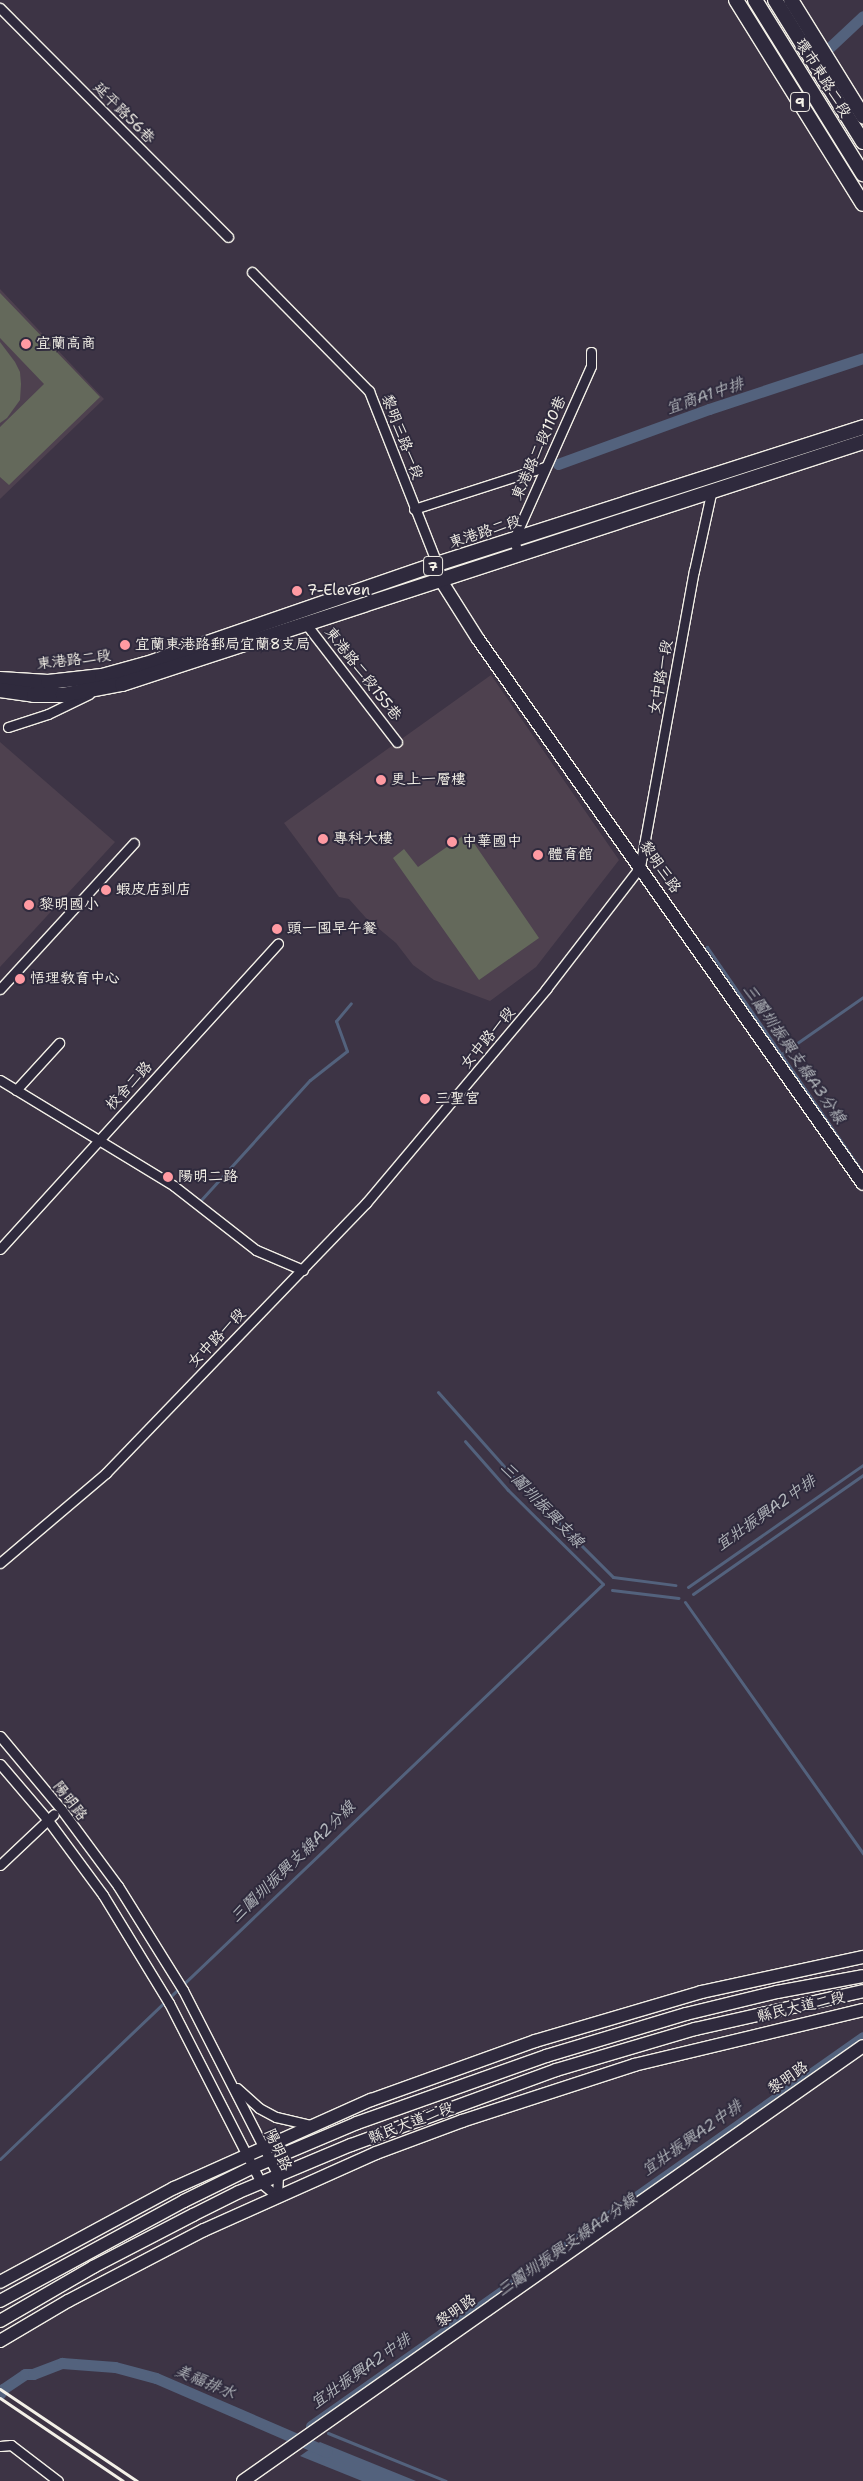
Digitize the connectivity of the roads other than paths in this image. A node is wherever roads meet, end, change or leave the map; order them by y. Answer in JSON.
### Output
{"nodes":[{"id":1,"x":736,"y":0,"type":"edge"},
{"id":2,"x":754,"y":0,"type":"edge"},
{"id":3,"x":774,"y":0,"type":"edge"},
{"id":4,"x":791,"y":0,"type":"edge"},
{"id":5,"x":0,"y":8,"type":"edge"},
{"id":6,"x":834,"y":83,"type":"junction"},
{"id":7,"x":814,"y":96,"type":"junction"},
{"id":8,"x":801,"y":104,"type":"junction"},
{"id":9,"x":863,"y":116,"type":"edge"},
{"id":10,"x":863,"y":142,"type":"edge"},
{"id":11,"x":863,"y":174,"type":"edge"},
{"id":12,"x":863,"y":204,"type":"edge"},
{"id":13,"x":228,"y":237,"type":"dead end"},
{"id":14,"x":252,"y":272,"type":"dead end"},
{"id":15,"x":591,"y":352,"type":"dead end"},
{"id":16,"x":863,"y":427,"type":"edge"},
{"id":17,"x":863,"y":442,"type":"edge"},
{"id":18,"x":545,"y":468,"type":"junction"},
{"id":19,"x":716,"y":475,"type":"junction"},
{"id":20,"x":711,"y":492,"type":"junction"},
{"id":21,"x":414,"y":509,"type":"junction"},
{"id":22,"x":514,"y":539,"type":"junction"},
{"id":23,"x":518,"y":554,"type":"junction"},
{"id":24,"x":437,"y":564,"type":"junction"},
{"id":25,"x":440,"y":579,"type":"junction"},
{"id":26,"x":306,"y":624,"type":"junction"},
{"id":27,"x":0,"y":679,"type":"edge"},
{"id":28,"x":0,"y":690,"type":"edge"},
{"id":29,"x":98,"y":690,"type":"junction"},
{"id":30,"x":8,"y":727,"type":"dead end"},
{"id":31,"x":397,"y":742,"type":"dead end"},
{"id":32,"x":134,"y":843,"type":"dead end"},
{"id":33,"x":640,"y":867,"type":"junction"},
{"id":34,"x":278,"y":943,"type":"dead end"},
{"id":35,"x":0,"y":989,"type":"edge"},
{"id":36,"x":59,"y":1043,"type":"dead end"},
{"id":37,"x":0,"y":1080,"type":"edge"},
{"id":38,"x":16,"y":1090,"type":"junction"},
{"id":39,"x":96,"y":1141,"type":"junction"},
{"id":40,"x":863,"y":1184,"type":"edge"},
{"id":41,"x":0,"y":1249,"type":"edge"},
{"id":42,"x":303,"y":1270,"type":"junction"},
{"id":43,"x":0,"y":1563,"type":"edge"},
{"id":44,"x":0,"y":1736,"type":"edge"},
{"id":45,"x":0,"y":1764,"type":"edge"},
{"id":46,"x":51,"y":1817,"type":"junction"},
{"id":47,"x":0,"y":1865,"type":"edge"},
{"id":48,"x":863,"y":1957,"type":"edge"},
{"id":49,"x":863,"y":1976,"type":"edge"},
{"id":50,"x":863,"y":1991,"type":"edge"},
{"id":51,"x":863,"y":2010,"type":"edge"},
{"id":52,"x":535,"y":2041,"type":"junction"},
{"id":53,"x":863,"y":2046,"type":"edge"},
{"id":54,"x":546,"y":2056,"type":"junction"},
{"id":55,"x":223,"y":2067,"type":"junction"},
{"id":56,"x":311,"y":2125,"type":"junction"},
{"id":57,"x":263,"y":2148,"type":"junction"},
{"id":58,"x":247,"y":2154,"type":"junction"},
{"id":59,"x":270,"y":2160,"type":"junction"},
{"id":60,"x":254,"y":2167,"type":"junction"},
{"id":61,"x":278,"y":2176,"type":"junction"},
{"id":62,"x":261,"y":2183,"type":"junction"},
{"id":63,"x":277,"y":2196,"type":"junction"},
{"id":64,"x":0,"y":2282,"type":"edge"},
{"id":65,"x":0,"y":2301,"type":"edge"},
{"id":66,"x":0,"y":2320,"type":"edge"},
{"id":67,"x":0,"y":2341,"type":"edge"},
{"id":68,"x":3,"y":2445,"type":"edge"},
{"id":69,"x":58,"y":2481,"type":"edge"},
{"id":70,"x":243,"y":2481,"type":"edge"}],
"edges":[{"from":1,"to":8,"type":"main road","number":"9"},
{"from":2,"to":7,"type":"main road","name":"環市東路二段","number":"9"},
{"from":3,"to":6,"type":"main road","name":"環市東路二段","number":"9"},
{"from":4,"to":6,"type":"main road","name":"環市東路二段","number":"9"},
{"from":5,"to":13,"type":"street","name":"延平路56巷"},
{"from":6,"to":7,"type":"main road"},
{"from":6,"to":9,"type":"main road","name":"環市東路二段","number":"9"},
{"from":6,"to":10,"type":"main road","name":"環市東路二段","number":"9"},
{"from":7,"to":8,"type":"main road"},
{"from":7,"to":11,"type":"main road","name":"環市東路二段","number":"9"},
{"from":8,"to":12,"type":"main road","number":"9"},
{"from":14,"to":21,"type":"street","name":"黎明三路一段"},
{"from":15,"to":18,"type":"street","name":"東港路二段110巷"},
{"from":16,"to":19,"type":"main road","name":"東港路二段","number":"7"},
{"from":17,"to":20,"type":"main road","name":"東港路二段","number":"7"},
{"from":18,"to":21,"type":"street"},
{"from":18,"to":22,"type":"street","name":"東港路二段110巷"},
{"from":19,"to":20,"type":"street","name":"女中路一段"},
{"from":19,"to":22,"type":"main road","name":"東港路二段","number":"7"},
{"from":20,"to":23,"type":"main road","name":"東港路二段","number":"7"},
{"from":20,"to":33,"type":"street","name":"女中路一段"},
{"from":21,"to":24,"type":"street","name":"黎明三路一段"},
{"from":22,"to":23,"type":"street"},
{"from":22,"to":24,"type":"main road","name":"東港路二段","number":"7"},
{"from":23,"to":25,"type":"main road","name":"東港路二段","number":"7"},
{"from":24,"to":25,"type":"street","name":"黎明三路"},
{"from":24,"to":27,"type":"main road","name":"東港路二段","number":"7"},
{"from":25,"to":26,"type":"main road","name":"東港路二段","number":"7"},
{"from":25,"to":33,"type":"street","name":"黎明三路"},
{"from":26,"to":29,"type":"main road","name":"東港路二段","number":"7"},
{"from":26,"to":31,"type":"street","name":"東港路二段155巷"},
{"from":28,"to":29,"type":"main road","name":"東港路二段","number":"7"},
{"from":29,"to":30,"type":"street"},
{"from":32,"to":35,"type":"street"},
{"from":33,"to":40,"type":"street","name":"黎明三路"},
{"from":33,"to":42,"type":"street","name":"女中路一段"},
{"from":34,"to":39,"type":"street","name":"校舍二路"},
{"from":36,"to":38,"type":"street"},
{"from":37,"to":38,"type":"street"},
{"from":38,"to":39,"type":"street"},
{"from":39,"to":41,"type":"street","name":"校舍二路"},
{"from":39,"to":42,"type":"street"},
{"from":42,"to":43,"type":"street","name":"女中路一段"},
{"from":44,"to":55,"type":"street","name":"陽明路"},
{"from":45,"to":46,"type":"street","name":"陽明路"},
{"from":46,"to":47,"type":"street"},
{"from":46,"to":58,"type":"street","name":"陽明路"},
{"from":48,"to":52,"type":"street"},
{"from":49,"to":54,"type":"street","name":"縣民大道二段"},
{"from":50,"to":61,"type":"street","name":"縣民大道二段"},
{"from":51,"to":63,"type":"street","name":"縣民大道二段"},
{"from":52,"to":54,"type":"street"},
{"from":52,"to":56,"type":"street"},
{"from":53,"to":70,"type":"street","name":"黎明路"},
{"from":54,"to":59,"type":"street","name":"縣民大道二段"},
{"from":55,"to":56,"type":"street"},
{"from":55,"to":57,"type":"street","name":"陽明路"},
{"from":56,"to":57,"type":"street"},
{"from":57,"to":58,"type":"street"},
{"from":57,"to":59,"type":"street","name":"陽明路"},
{"from":58,"to":60,"type":"street","name":"陽明路"},
{"from":58,"to":64,"type":"street"},
{"from":59,"to":60,"type":"street","name":"縣民大道二段"},
{"from":59,"to":61,"type":"street","name":"陽明路"},
{"from":60,"to":62,"type":"street","name":"陽明路"},
{"from":60,"to":65,"type":"street","name":"縣民大道二段"},
{"from":61,"to":62,"type":"street","name":"縣民大道二段"},
{"from":61,"to":63,"type":"street","name":"陽明路"},
{"from":62,"to":63,"type":"street","name":"陽明路"},
{"from":62,"to":66,"type":"street","name":"縣民大道二段"},
{"from":63,"to":67,"type":"street","name":"縣民大道二段"},
{"from":68,"to":69,"type":"street"}]}
